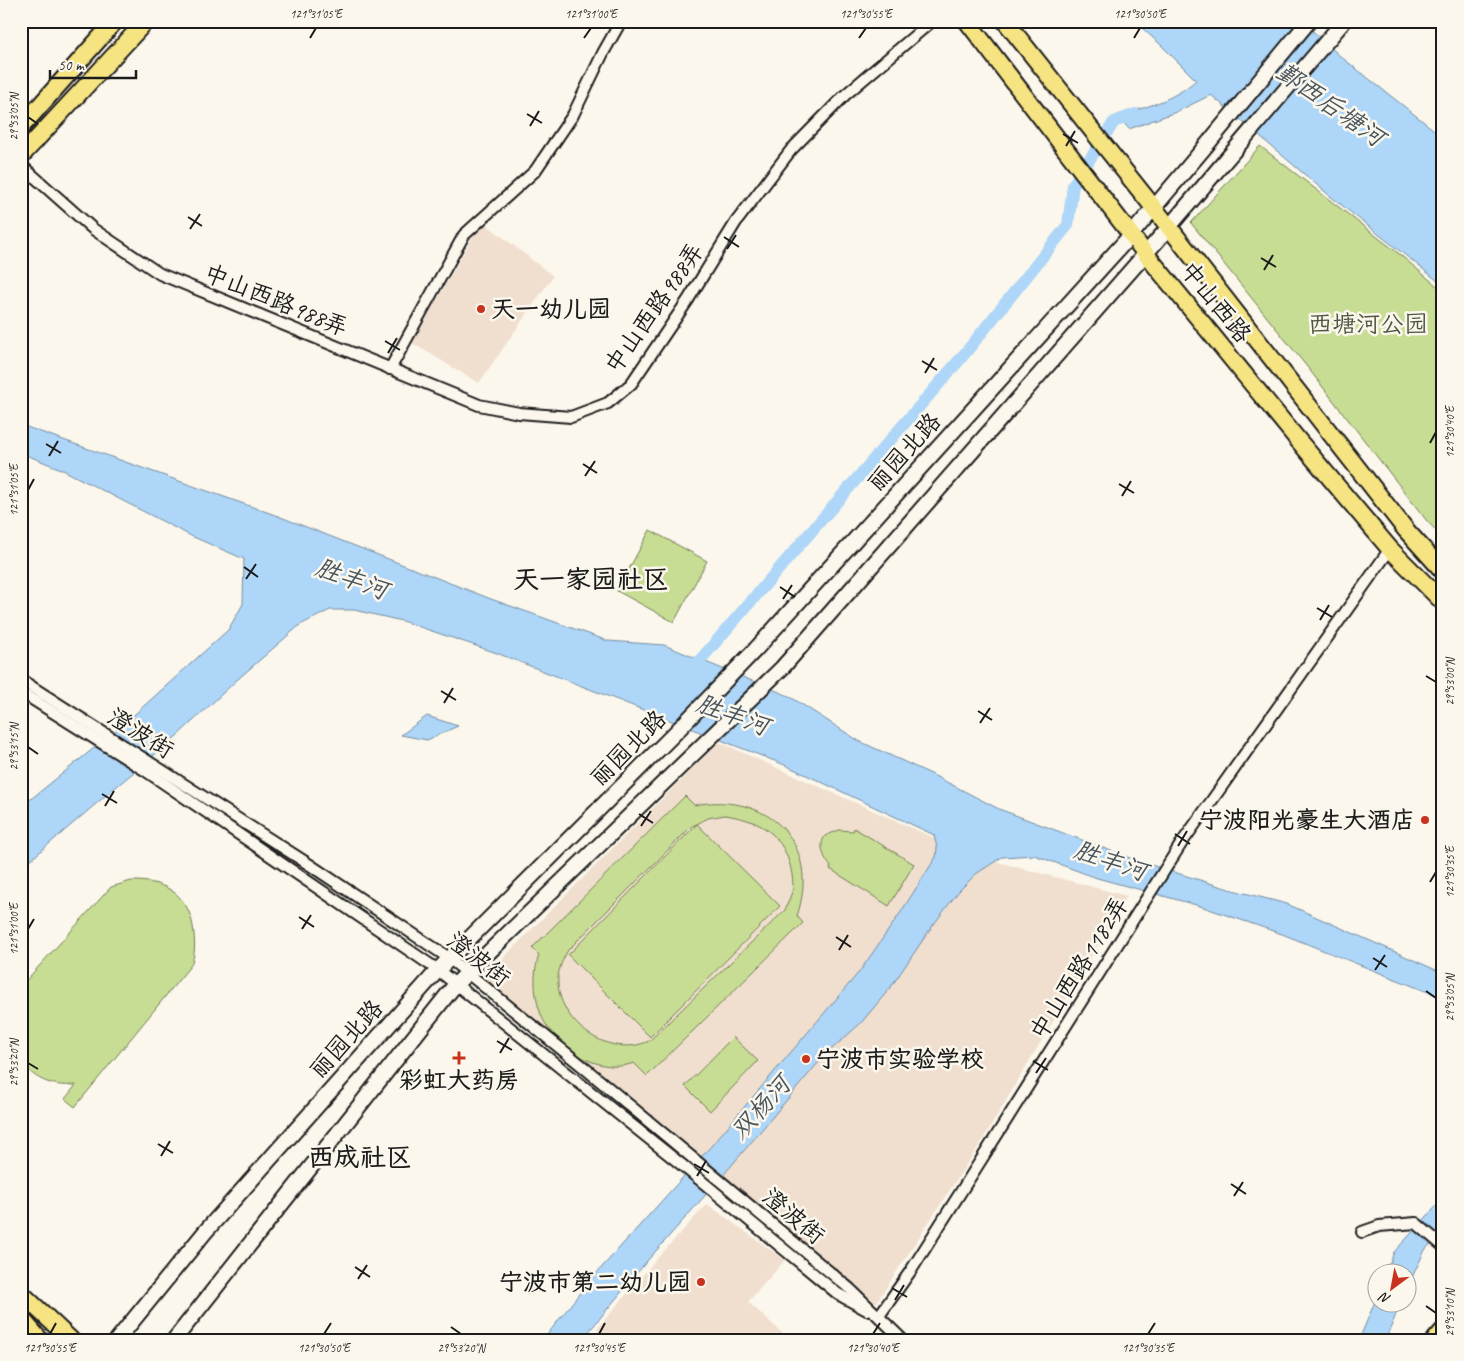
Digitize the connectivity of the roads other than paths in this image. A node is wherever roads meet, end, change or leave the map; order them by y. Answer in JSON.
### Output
{"nodes":[{"id":1,"x":115,"y":21,"type":"edge"},
{"id":2,"x":146,"y":21,"type":"edge"},
{"id":3,"x":621,"y":21,"type":"edge"},
{"id":4,"x":932,"y":21,"type":"edge"},
{"id":5,"x":967,"y":21,"type":"edge"},
{"id":6,"x":1005,"y":21,"type":"edge"},
{"id":7,"x":1309,"y":21,"type":"edge"},
{"id":8,"x":1344,"y":21,"type":"edge"},
{"id":9,"x":21,"y":127,"type":"edge"},
{"id":10,"x":21,"y":156,"type":"edge"},
{"id":11,"x":21,"y":165,"type":"edge"},
{"id":12,"x":1154,"y":208,"type":"junction"},
{"id":13,"x":1169,"y":227,"type":"junction"},
{"id":14,"x":1131,"y":235,"type":"junction"},
{"id":15,"x":1145,"y":253,"type":"junction"},
{"id":16,"x":390,"y":369,"type":"junction"},
{"id":17,"x":1390,"y":550,"type":"junction"},
{"id":18,"x":1443,"y":570,"type":"edge"},
{"id":19,"x":1443,"y":602,"type":"edge"},
{"id":20,"x":21,"y":680,"type":"edge"},
{"id":21,"x":21,"y":692,"type":"edge"},
{"id":22,"x":91,"y":730,"type":"junction"},
{"id":23,"x":149,"y":768,"type":"junction"},
{"id":24,"x":448,"y":958,"type":"junction"},
{"id":25,"x":438,"y":970,"type":"junction"},
{"id":26,"x":466,"y":973,"type":"junction"},
{"id":27,"x":455,"y":985,"type":"junction"},
{"id":28,"x":1362,"y":1232,"type":"dead end"},
{"id":29,"x":1440,"y":1244,"type":"edge"},
{"id":30,"x":21,"y":1293,"type":"edge"},
{"id":31,"x":879,"y":1316,"type":"junction"},
{"id":32,"x":21,"y":1318,"type":"edge"},
{"id":33,"x":21,"y":1328,"type":"edge"},
{"id":34,"x":1443,"y":1331,"type":"edge"},
{"id":35,"x":34,"y":1340,"type":"edge"},
{"id":36,"x":40,"y":1340,"type":"edge"},
{"id":37,"x":71,"y":1340,"type":"edge"},
{"id":38,"x":117,"y":1340,"type":"edge"},
{"id":39,"x":174,"y":1340,"type":"edge"},
{"id":40,"x":903,"y":1340,"type":"edge"},
{"id":41,"x":1435,"y":1340,"type":"edge"}],
"edges":[{"from":1,"to":9,"type":"main road"},
{"from":2,"to":10,"type":"main road"},
{"from":3,"to":16,"type":"street"},
{"from":4,"to":16,"type":"street","name":"中山西路988弄"},
{"from":5,"to":14,"type":"main road","name":"中山西路"},
{"from":6,"to":12,"type":"main road","name":"中山西路"},
{"from":7,"to":12,"type":"main road","name":"丽园北路","bridge":true},
{"from":8,"to":13,"type":"main road","name":"丽园北路"},
{"from":11,"to":16,"type":"street","name":"中山西路988弄"},
{"from":12,"to":13,"type":"main road","name":"中山西路"},
{"from":12,"to":14,"type":"main road","name":"丽园北路"},
{"from":13,"to":15,"type":"main road","name":"丽园北路"},
{"from":13,"to":18,"type":"main road","name":"中山西路"},
{"from":14,"to":15,"type":"main road","name":"中山西路"},
{"from":14,"to":24,"type":"main road","name":"丽园北路"},
{"from":15,"to":17,"type":"main road","name":"中山西路"},
{"from":15,"to":26,"type":"main road","name":"丽园北路"},
{"from":17,"to":19,"type":"main road","name":"中山西路"},
{"from":17,"to":31,"type":"street","name":"中山西路1182弄"},
{"from":20,"to":22,"type":"street","name":"澄波街"},
{"from":21,"to":22,"type":"street","name":"澄波街"},
{"from":22,"to":23,"type":"street","name":"澄波街"},
{"from":23,"to":24,"type":"street","name":"澄波街"},
{"from":23,"to":25,"type":"street","name":"澄波街"},
{"from":24,"to":25,"type":"main road","name":"丽园北路"},
{"from":24,"to":26,"type":"street","name":"澄波街"},
{"from":25,"to":27,"type":"street","name":"澄波街"},
{"from":25,"to":38,"type":"main road","name":"丽园北路"},
{"from":26,"to":27,"type":"main road","name":"丽园北路"},
{"from":26,"to":31,"type":"street","name":"澄波街"},
{"from":27,"to":31,"type":"street","name":"澄波街"},
{"from":27,"to":39,"type":"main road","name":"丽园北路"},
{"from":28,"to":29,"type":"street"},
{"from":30,"to":37,"type":"main road"},
{"from":31,"to":40,"type":"street","name":"澄波街"},
{"from":32,"to":36,"type":"main road"},
{"from":33,"to":35,"type":"main road"},
{"from":34,"to":41,"type":"main road"}]}
